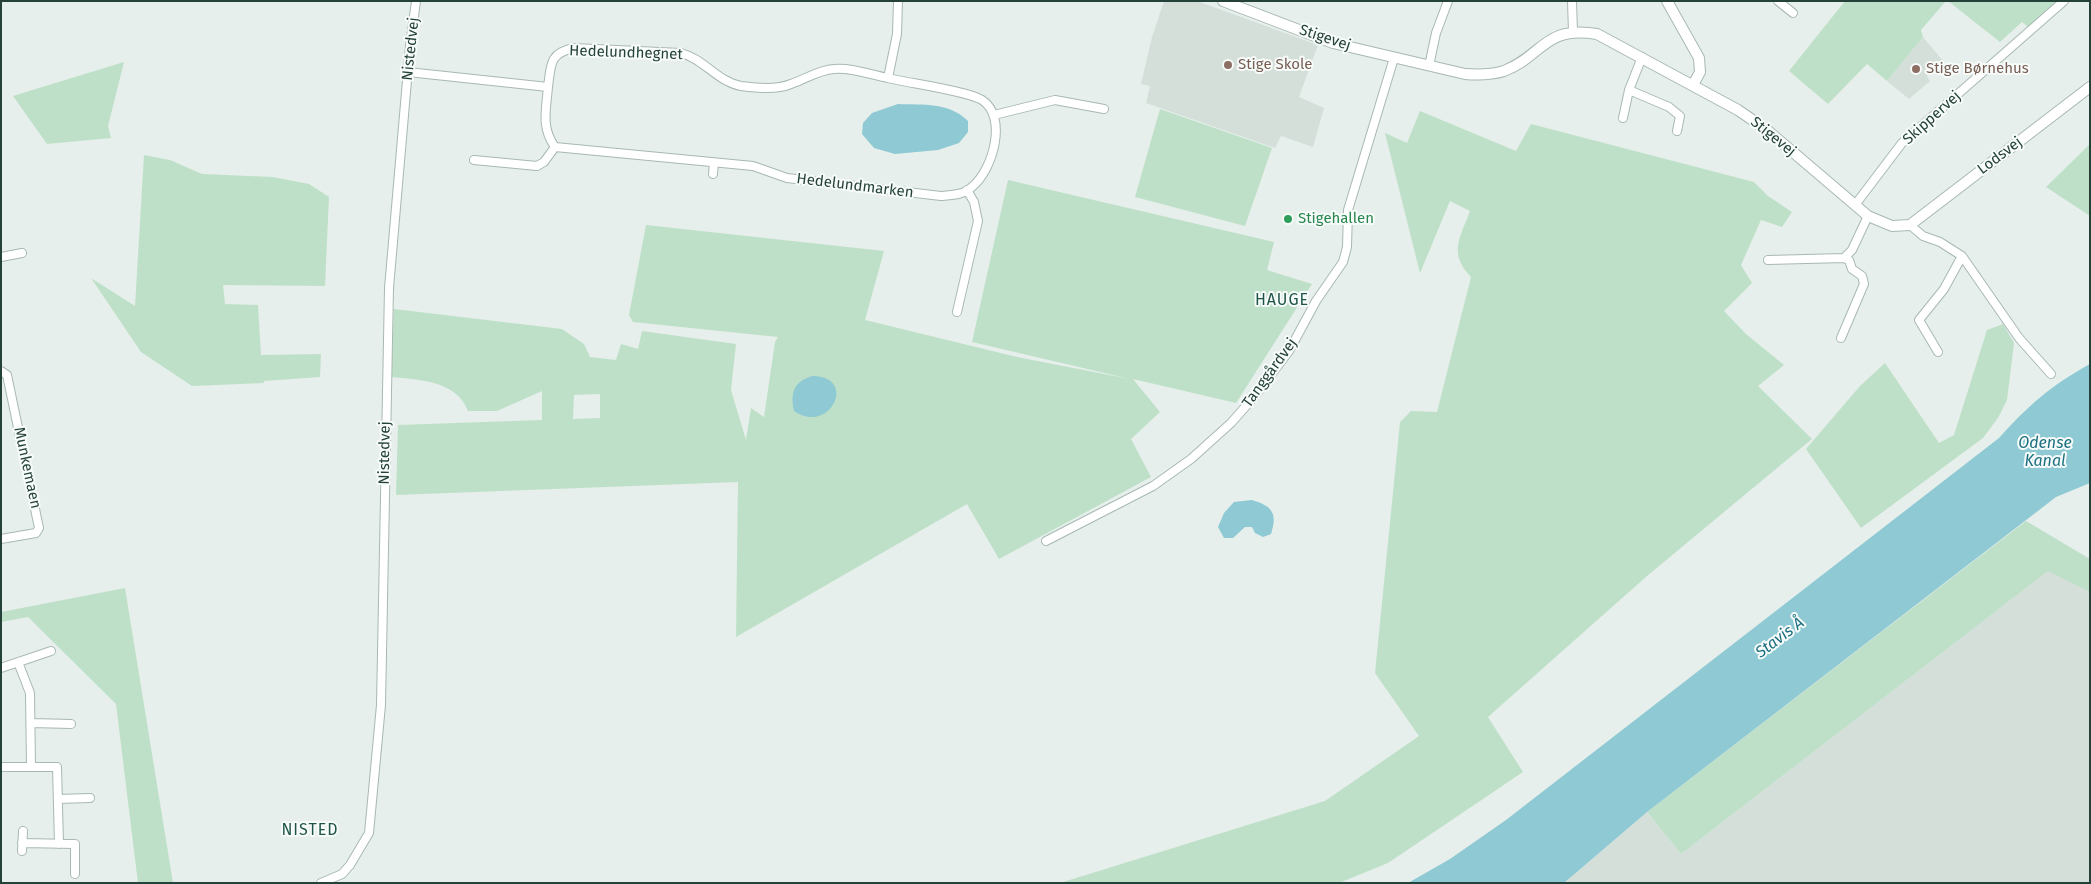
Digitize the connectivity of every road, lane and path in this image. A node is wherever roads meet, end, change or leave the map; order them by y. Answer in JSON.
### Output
{"nodes":[{"id":1,"x":416,"y":1,"type":"edge"},
{"id":2,"x":898,"y":1,"type":"edge"},
{"id":3,"x":1223,"y":1,"type":"edge"},
{"id":4,"x":1448,"y":1,"type":"edge"},
{"id":5,"x":1572,"y":1,"type":"edge"},
{"id":6,"x":1667,"y":1,"type":"edge"},
{"id":7,"x":1778,"y":1,"type":"edge"},
{"id":8,"x":2064,"y":1,"type":"edge"},
{"id":9,"x":1792,"y":13,"type":"dead end"},
{"id":10,"x":1573,"y":32,"type":"junction"},
{"id":11,"x":1642,"y":56,"type":"junction"},
{"id":12,"x":1394,"y":58,"type":"junction"},
{"id":13,"x":1429,"y":66,"type":"junction"},
{"id":14,"x":408,"y":72,"type":"junction"},
{"id":15,"x":888,"y":78,"type":"junction"},
{"id":16,"x":1693,"y":85,"type":"junction"},
{"id":17,"x":548,"y":87,"type":"junction"},
{"id":18,"x":2090,"y":87,"type":"edge"},
{"id":19,"x":1630,"y":90,"type":"junction"},
{"id":20,"x":1104,"y":109,"type":"dead end"},
{"id":21,"x":994,"y":115,"type":"junction"},
{"id":22,"x":1623,"y":118,"type":"dead end"},
{"id":23,"x":1677,"y":131,"type":"dead end"},
{"id":24,"x":555,"y":147,"type":"junction"},
{"id":25,"x":474,"y":160,"type":"dead end"},
{"id":26,"x":714,"y":163,"type":"junction"},
{"id":27,"x":713,"y":174,"type":"dead end"},
{"id":28,"x":970,"y":188,"type":"junction"},
{"id":29,"x":1855,"y":205,"type":"junction"},
{"id":30,"x":1868,"y":216,"type":"junction"},
{"id":31,"x":1910,"y":225,"type":"junction"},
{"id":32,"x":22,"y":253,"type":"dead end"},
{"id":33,"x":1,"y":256,"type":"edge"},
{"id":34,"x":1962,"y":256,"type":"junction"},
{"id":35,"x":1844,"y":258,"type":"junction"},
{"id":36,"x":1768,"y":260,"type":"dead end"},
{"id":37,"x":957,"y":312,"type":"dead end"},
{"id":38,"x":1840,"y":338,"type":"dead end"},
{"id":39,"x":1938,"y":352,"type":"dead end"},
{"id":40,"x":1,"y":371,"type":"edge"},
{"id":41,"x":2051,"y":374,"type":"dead end"},
{"id":42,"x":1,"y":539,"type":"edge"},
{"id":43,"x":1046,"y":542,"type":"dead end"},
{"id":44,"x":51,"y":651,"type":"dead end"},
{"id":45,"x":18,"y":662,"type":"junction"},
{"id":46,"x":1,"y":668,"type":"edge"},
{"id":47,"x":32,"y":723,"type":"junction"},
{"id":48,"x":71,"y":724,"type":"dead end"},
{"id":49,"x":1,"y":767,"type":"edge"},
{"id":50,"x":31,"y":767,"type":"junction"},
{"id":51,"x":90,"y":798,"type":"dead end"},
{"id":52,"x":58,"y":799,"type":"junction"},
{"id":53,"x":23,"y":831,"type":"dead end"},
{"id":54,"x":59,"y":844,"type":"junction"},
{"id":55,"x":75,"y":874,"type":"dead end"},
{"id":56,"x":321,"y":883,"type":"edge"}],
"edges":[{"from":1,"to":14,"type":"street","name":"Nistedvej"},
{"from":2,"to":15,"type":"street"},
{"from":3,"to":12,"type":"street","name":"Stigevej"},
{"from":4,"to":13,"type":"street"},
{"from":5,"to":10,"type":"street"},
{"from":6,"to":16,"type":"street"},
{"from":7,"to":9,"type":"street"},
{"from":8,"to":29,"type":"street","name":"Skippervej"},
{"from":10,"to":11,"type":"street","name":"Stigevej"},
{"from":10,"to":13,"type":"street","name":"Stigevej"},
{"from":11,"to":16,"type":"street","name":"Stigevej"},
{"from":11,"to":19,"type":"street"},
{"from":12,"to":13,"type":"street","name":"Stigevej"},
{"from":12,"to":43,"type":"street","name":"Tanggårdvej"},
{"from":14,"to":17,"type":"street"},
{"from":14,"to":56,"type":"street","name":"Nistedvej"},
{"from":15,"to":17,"type":"street","name":"Hedelundhegnet"},
{"from":15,"to":21,"type":"street","name":"Hedelundhegnet"},
{"from":16,"to":29,"type":"street","name":"Stigevej"},
{"from":17,"to":24,"type":"street"},
{"from":18,"to":31,"type":"street","name":"Lodsvej"},
{"from":19,"to":22,"type":"street"},
{"from":19,"to":23,"type":"street"},
{"from":20,"to":21,"type":"street"},
{"from":21,"to":28,"type":"street"},
{"from":24,"to":25,"type":"street"},
{"from":24,"to":26,"type":"street","name":"Hedelundmarken"},
{"from":26,"to":27,"type":"street"},
{"from":26,"to":28,"type":"street","name":"Hedelundmarken"},
{"from":28,"to":37,"type":"street"},
{"from":29,"to":30,"type":"street","name":"Stigevej"},
{"from":30,"to":31,"type":"street","name":"Stigevej"},
{"from":30,"to":35,"type":"street"},
{"from":31,"to":34,"type":"street","name":"Stigevej"},
{"from":32,"to":33,"type":"street"},
{"from":34,"to":39,"type":"street"},
{"from":34,"to":41,"type":"street","name":"Stigevej"},
{"from":35,"to":36,"type":"street"},
{"from":35,"to":38,"type":"street"},
{"from":40,"to":42,"type":"street","name":"Munkemaen"},
{"from":44,"to":45,"type":"street"},
{"from":45,"to":46,"type":"street"},
{"from":45,"to":47,"type":"street"},
{"from":47,"to":48,"type":"street"},
{"from":47,"to":50,"type":"street"},
{"from":49,"to":50,"type":"street"},
{"from":50,"to":52,"type":"street"},
{"from":51,"to":52,"type":"street"},
{"from":52,"to":54,"type":"street"},
{"from":53,"to":54,"type":"street"},
{"from":54,"to":55,"type":"street"}]}
